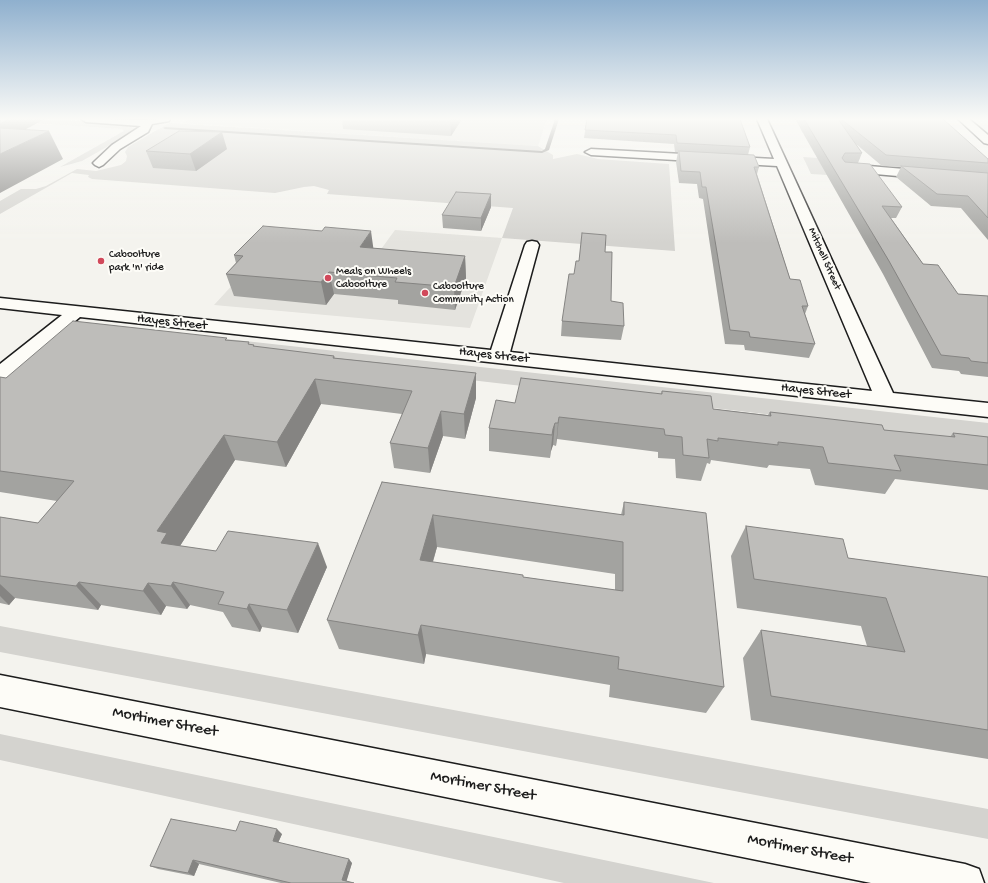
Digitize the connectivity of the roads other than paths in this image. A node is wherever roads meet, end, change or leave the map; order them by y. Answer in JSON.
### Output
{"nodes":[{"id":1,"x":102,"y":160,"type":"edge"},
{"id":2,"x":733,"y":160,"type":"edge"},
{"id":3,"x":781,"y":160,"type":"edge"},
{"id":4,"x":99,"y":163,"type":"dead end"},
{"id":5,"x":782,"y":163,"type":"junction"},
{"id":6,"x":845,"y":168,"type":"edge"},
{"id":7,"x":988,"y":180,"type":"edge"},
{"id":8,"x":532,"y":245,"type":"dead end"},
{"id":9,"x":0,"y":303,"type":"edge"},
{"id":10,"x":76,"y":311,"type":"junction"},
{"id":11,"x":499,"y":356,"type":"junction"},
{"id":12,"x":0,"y":374,"type":"edge"},
{"id":13,"x":886,"y":399,"type":"junction"},
{"id":14,"x":988,"y":410,"type":"edge"},
{"id":15,"x":0,"y":691,"type":"edge"},
{"id":16,"x":965,"y":883,"type":"edge"}],
"edges":[{"from":1,"to":4,"type":"street"},
{"from":2,"to":5,"type":"street"},
{"from":3,"to":5,"type":"street","name":"Mitchell Street"},
{"from":5,"to":13,"type":"street","name":"Mitchell Street"},
{"from":6,"to":7,"type":"street"},
{"from":8,"to":11,"type":"street"},
{"from":9,"to":10,"type":"street","name":"Hayes Street"},
{"from":10,"to":11,"type":"street","name":"Hayes Street"},
{"from":10,"to":12,"type":"street"},
{"from":11,"to":13,"type":"street","name":"Hayes Street"},
{"from":13,"to":14,"type":"street","name":"Hayes Street"},
{"from":15,"to":16,"type":"street","name":"Mortimer Street"}]}
